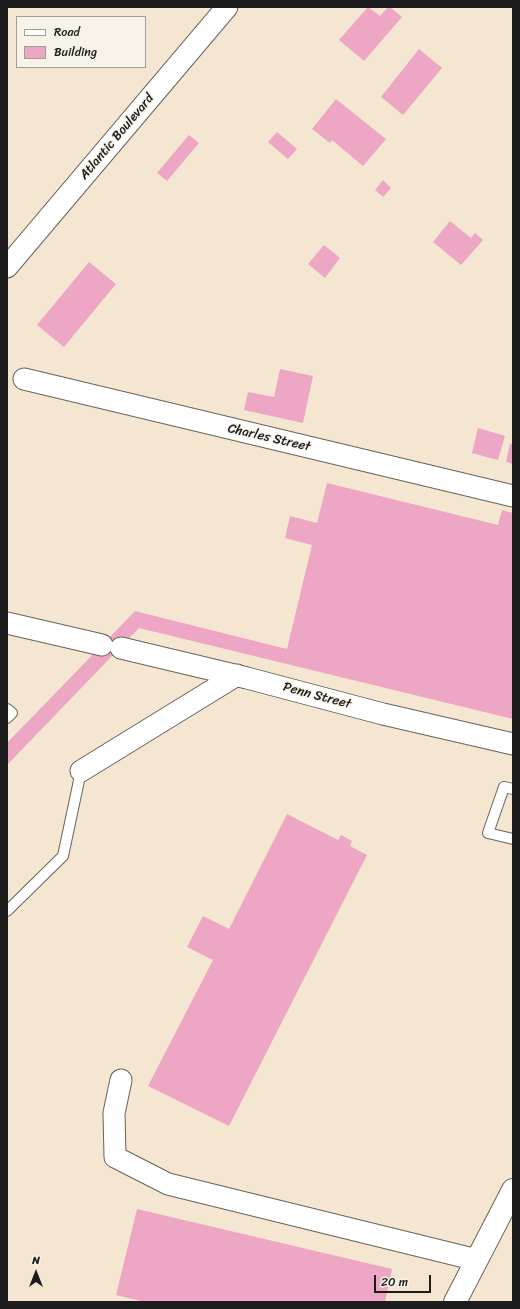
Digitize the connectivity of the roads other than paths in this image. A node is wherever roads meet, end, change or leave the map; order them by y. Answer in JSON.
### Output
{"nodes":[{"id":1,"x":228,"y":7,"type":"edge"},
{"id":2,"x":7,"y":267,"type":"edge"},
{"id":3,"x":24,"y":379,"type":"dead end"},
{"id":4,"x":513,"y":496,"type":"edge"},
{"id":5,"x":7,"y":623,"type":"edge"},
{"id":6,"x":237,"y":675,"type":"junction"},
{"id":7,"x":7,"y":709,"type":"edge"},
{"id":8,"x":7,"y":718,"type":"edge"},
{"id":9,"x":513,"y":744,"type":"edge"},
{"id":10,"x":81,"y":771,"type":"joint"},
{"id":11,"x":513,"y":789,"type":"edge"},
{"id":12,"x":513,"y":839,"type":"edge"},
{"id":13,"x":7,"y":911,"type":"edge"},
{"id":14,"x":121,"y":1080,"type":"dead end"},
{"id":15,"x":512,"y":1194,"type":"edge"},
{"id":16,"x":477,"y":1260,"type":"junction"},
{"id":17,"x":455,"y":1302,"type":"edge"}],
"edges":[{"from":1,"to":2,"type":"street","name":"Atlantic Boulevard"},
{"from":3,"to":4,"type":"street","name":"Charles Street"},
{"from":5,"to":6,"type":"street","name":"Penn Street"},
{"from":6,"to":9,"type":"street","name":"Penn Street"},
{"from":6,"to":10,"type":"street"},
{"from":7,"to":8,"type":"lane"},
{"from":10,"to":13,"type":"lane"},
{"from":11,"to":12,"type":"lane"},
{"from":14,"to":16,"type":"street"},
{"from":15,"to":16,"type":"main road"},
{"from":16,"to":17,"type":"main road"}]}
